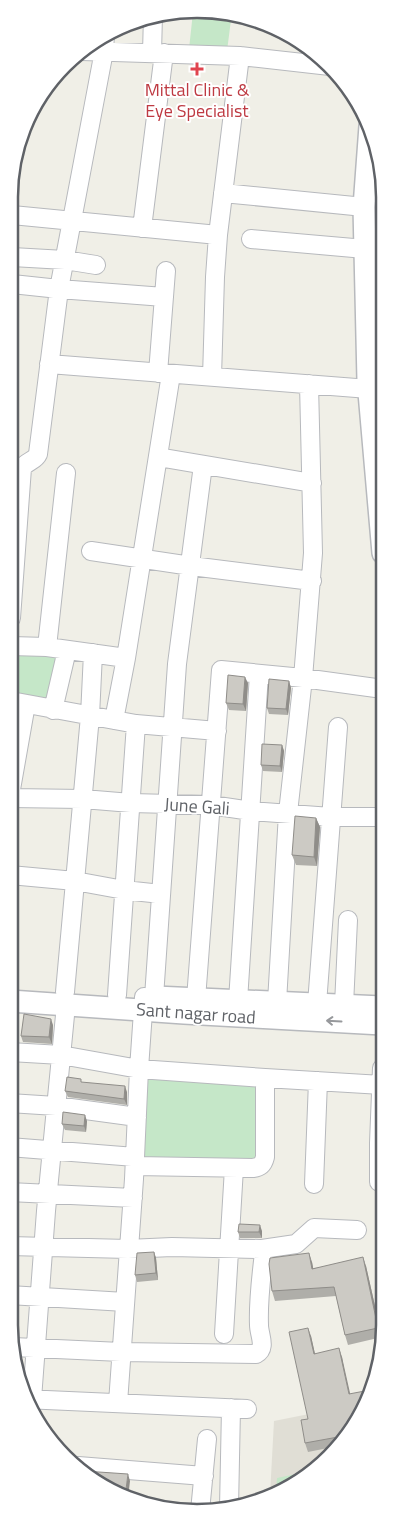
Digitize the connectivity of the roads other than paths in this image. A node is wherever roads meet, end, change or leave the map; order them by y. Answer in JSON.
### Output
{"nodes":[{"id":1,"x":155,"y":23,"type":"edge"},
{"id":2,"x":105,"y":43,"type":"edge"},
{"id":3,"x":158,"y":53,"type":"junction"},
{"id":4,"x":240,"y":56,"type":"junction"},
{"id":5,"x":318,"y":65,"type":"edge"},
{"id":6,"x":370,"y":152,"type":"edge"},
{"id":7,"x":223,"y":193,"type":"junction"},
{"id":8,"x":371,"y":198,"type":"edge"},
{"id":9,"x":18,"y":216,"type":"edge"},
{"id":10,"x":72,"y":220,"type":"junction"},
{"id":11,"x":142,"y":228,"type":"junction"},
{"id":12,"x":218,"y":236,"type":"junction"},
{"id":13,"x":251,"y":239,"type":"dead end"},
{"id":14,"x":18,"y":257,"type":"edge"},
{"id":15,"x":371,"y":257,"type":"edge"},
{"id":16,"x":64,"y":260,"type":"junction"},
{"id":17,"x":96,"y":264,"type":"dead end"},
{"id":18,"x":166,"y":271,"type":"dead end"},
{"id":19,"x":18,"y":285,"type":"edge"},
{"id":20,"x":59,"y":290,"type":"junction"},
{"id":21,"x":164,"y":297,"type":"junction"},
{"id":22,"x":375,"y":336,"type":"edge"},
{"id":23,"x":49,"y":364,"type":"junction"},
{"id":24,"x":165,"y":373,"type":"junction"},
{"id":25,"x":212,"y":377,"type":"junction"},
{"id":26,"x":309,"y":384,"type":"junction"},
{"id":27,"x":369,"y":389,"type":"junction"},
{"id":28,"x":158,"y":457,"type":"junction"},
{"id":29,"x":203,"y":465,"type":"junction"},
{"id":30,"x":376,"y":471,"type":"edge"},
{"id":31,"x":66,"y":473,"type":"dead end"},
{"id":32,"x":312,"y":483,"type":"junction"},
{"id":33,"x":18,"y":523,"type":"edge"},
{"id":34,"x":91,"y":551,"type":"dead end"},
{"id":35,"x":142,"y":560,"type":"junction"},
{"id":36,"x":191,"y":566,"type":"junction"},
{"id":37,"x":312,"y":581,"type":"junction"},
{"id":38,"x":18,"y":646,"type":"edge"},
{"id":39,"x":47,"y":647,"type":"junction"},
{"id":40,"x":67,"y":650,"type":"junction"},
{"id":41,"x":93,"y":653,"type":"junction"},
{"id":42,"x":126,"y":658,"type":"junction"},
{"id":43,"x":260,"y":674,"type":"junction"},
{"id":44,"x":303,"y":678,"type":"junction"},
{"id":45,"x":376,"y":689,"type":"edge"},
{"id":46,"x":18,"y":703,"type":"edge"},
{"id":47,"x":53,"y":710,"type":"junction"},
{"id":48,"x":90,"y":716,"type":"junction"},
{"id":49,"x":114,"y":720,"type":"junction"},
{"id":50,"x":136,"y":724,"type":"junction"},
{"id":51,"x":173,"y":726,"type":"junction"},
{"id":52,"x":338,"y":727,"type":"dead end"},
{"id":53,"x":217,"y":731,"type":"junction"},
{"id":54,"x":18,"y":797,"type":"edge"},
{"id":55,"x":83,"y":799,"type":"junction"},
{"id":56,"x":131,"y":803,"type":"junction"},
{"id":57,"x":168,"y":803,"type":"junction"},
{"id":58,"x":211,"y":805,"type":"junction"},
{"id":59,"x":251,"y":812,"type":"junction"},
{"id":60,"x":288,"y":813,"type":"junction"},
{"id":61,"x":331,"y":817,"type":"junction"},
{"id":62,"x":376,"y":817,"type":"edge"},
{"id":63,"x":18,"y":876,"type":"edge"},
{"id":64,"x":75,"y":881,"type":"junction"},
{"id":65,"x":124,"y":890,"type":"junction"},
{"id":66,"x":161,"y":894,"type":"junction"},
{"id":67,"x":348,"y":920,"type":"dead end"},
{"id":68,"x":18,"y":989,"type":"edge"},
{"id":69,"x":117,"y":995,"type":"junction"},
{"id":70,"x":66,"y":998,"type":"junction"},
{"id":71,"x":196,"y":999,"type":"junction"},
{"id":72,"x":18,"y":1001,"type":"edge"},
{"id":73,"x":238,"y":1001,"type":"junction"},
{"id":74,"x":147,"y":1002,"type":"junction"},
{"id":75,"x":277,"y":1002,"type":"junction"},
{"id":76,"x":317,"y":1004,"type":"junction"},
{"id":77,"x":344,"y":1005,"type":"junction"},
{"id":78,"x":376,"y":1007,"type":"edge"},
{"id":79,"x":376,"y":1023,"type":"edge"},
{"id":80,"x":18,"y":1052,"type":"edge"},
{"id":81,"x":61,"y":1055,"type":"junction"},
{"id":82,"x":139,"y":1069,"type":"junction"},
{"id":83,"x":265,"y":1078,"type":"junction"},
{"id":84,"x":318,"y":1081,"type":"junction"},
{"id":85,"x":376,"y":1085,"type":"edge"},
{"id":86,"x":18,"y":1104,"type":"edge"},
{"id":87,"x":56,"y":1106,"type":"junction"},
{"id":88,"x":137,"y":1117,"type":"junction"},
{"id":89,"x":18,"y":1147,"type":"edge"},
{"id":90,"x":52,"y":1149,"type":"junction"},
{"id":91,"x":135,"y":1161,"type":"junction"},
{"id":92,"x":234,"y":1168,"type":"junction"},
{"id":93,"x":314,"y":1184,"type":"dead end"},
{"id":94,"x":18,"y":1192,"type":"edge"},
{"id":95,"x":48,"y":1194,"type":"junction"},
{"id":96,"x":132,"y":1198,"type":"junction"},
{"id":97,"x":357,"y":1230,"type":"dead end"},
{"id":98,"x":18,"y":1246,"type":"edge"},
{"id":99,"x":43,"y":1247,"type":"junction"},
{"id":100,"x":229,"y":1248,"type":"junction"},
{"id":101,"x":128,"y":1249,"type":"junction"},
{"id":102,"x":262,"y":1249,"type":"junction"},
{"id":103,"x":18,"y":1296,"type":"edge"},
{"id":104,"x":40,"y":1296,"type":"junction"},
{"id":105,"x":125,"y":1302,"type":"junction"},
{"id":106,"x":224,"y":1334,"type":"dead end"},
{"id":107,"x":19,"y":1347,"type":"edge"},
{"id":108,"x":36,"y":1348,"type":"junction"},
{"id":109,"x":122,"y":1352,"type":"junction"},
{"id":110,"x":29,"y":1390,"type":"edge"},
{"id":111,"x":34,"y":1399,"type":"edge"},
{"id":112,"x":118,"y":1403,"type":"junction"},
{"id":113,"x":206,"y":1439,"type":"dead end"},
{"id":114,"x":88,"y":1467,"type":"edge"},
{"id":115,"x":204,"y":1476,"type":"junction"},
{"id":116,"x":230,"y":1501,"type":"edge"},
{"id":117,"x":201,"y":1504,"type":"edge"}],
"edges":[{"from":1,"to":3,"type":"street"},
{"from":2,"to":3,"type":"street"},
{"from":2,"to":10,"type":"street"},
{"from":3,"to":4,"type":"street"},
{"from":3,"to":11,"type":"street"},
{"from":4,"to":5,"type":"street"},
{"from":4,"to":7,"type":"street"},
{"from":6,"to":8,"type":"street"},
{"from":7,"to":8,"type":"street"},
{"from":7,"to":12,"type":"street"},
{"from":8,"to":15,"type":"street"},
{"from":9,"to":10,"type":"street"},
{"from":10,"to":11,"type":"street"},
{"from":10,"to":16,"type":"street"},
{"from":11,"to":12,"type":"street"},
{"from":12,"to":25,"type":"street"},
{"from":13,"to":15,"type":"street"},
{"from":14,"to":16,"type":"street"},
{"from":15,"to":22,"type":"street"},
{"from":16,"to":17,"type":"street"},
{"from":16,"to":20,"type":"street"},
{"from":18,"to":21,"type":"street"},
{"from":19,"to":20,"type":"street"},
{"from":20,"to":21,"type":"street"},
{"from":20,"to":23,"type":"street"},
{"from":21,"to":24,"type":"street"},
{"from":22,"to":27,"type":"street"},
{"from":23,"to":24,"type":"street"},
{"from":23,"to":33,"type":"street"},
{"from":24,"to":25,"type":"street"},
{"from":24,"to":28,"type":"street"},
{"from":25,"to":26,"type":"street"},
{"from":26,"to":27,"type":"street"},
{"from":26,"to":32,"type":"street"},
{"from":27,"to":30,"type":"street"},
{"from":28,"to":29,"type":"street"},
{"from":28,"to":35,"type":"street"},
{"from":29,"to":32,"type":"street"},
{"from":29,"to":36,"type":"street"},
{"from":31,"to":39,"type":"street"},
{"from":32,"to":37,"type":"street"},
{"from":34,"to":35,"type":"street"},
{"from":35,"to":36,"type":"street"},
{"from":35,"to":42,"type":"street"},
{"from":36,"to":37,"type":"street"},
{"from":36,"to":51,"type":"street"},
{"from":37,"to":44,"type":"street"},
{"from":38,"to":39,"type":"street"},
{"from":39,"to":40,"type":"street"},
{"from":40,"to":41,"type":"street"},
{"from":40,"to":47,"type":"street"},
{"from":41,"to":42,"type":"street"},
{"from":41,"to":48,"type":"street"},
{"from":42,"to":49,"type":"street"},
{"from":43,"to":44,"type":"street"},
{"from":43,"to":53,"type":"street"},
{"from":43,"to":59,"type":"street"},
{"from":44,"to":45,"type":"street"},
{"from":44,"to":60,"type":"street"},
{"from":46,"to":47,"type":"street"},
{"from":47,"to":48,"type":"street"},
{"from":48,"to":49,"type":"street"},
{"from":48,"to":55,"type":"street"},
{"from":49,"to":50,"type":"street"},
{"from":50,"to":51,"type":"street"},
{"from":50,"to":56,"type":"street"},
{"from":51,"to":53,"type":"street"},
{"from":51,"to":57,"type":"street"},
{"from":52,"to":61,"type":"street"},
{"from":53,"to":58,"type":"street"},
{"from":54,"to":55,"type":"street","name":"June Gali"},
{"from":55,"to":56,"type":"street","name":"June Gali"},
{"from":55,"to":64,"type":"street"},
{"from":56,"to":57,"type":"street","name":"June Gali"},
{"from":56,"to":65,"type":"street"},
{"from":57,"to":58,"type":"street","name":"June Gali"},
{"from":57,"to":66,"type":"street"},
{"from":58,"to":59,"type":"street","name":"June Gali"},
{"from":58,"to":71,"type":"street"},
{"from":59,"to":60,"type":"street","name":"June Gali"},
{"from":59,"to":73,"type":"street"},
{"from":60,"to":61,"type":"street","name":"June Gali"},
{"from":60,"to":75,"type":"street"},
{"from":61,"to":62,"type":"street","name":"June Gali"},
{"from":61,"to":76,"type":"street"},
{"from":63,"to":64,"type":"street"},
{"from":64,"to":65,"type":"street"},
{"from":64,"to":70,"type":"street"},
{"from":65,"to":66,"type":"street"},
{"from":65,"to":69,"type":"street"},
{"from":66,"to":74,"type":"street"},
{"from":67,"to":77,"type":"street"},
{"from":68,"to":70,"type":"street","name":"Sant nagar road"},
{"from":69,"to":70,"type":"street","name":"Sant nagar road"},
{"from":69,"to":74,"type":"street","name":"Sant nagar road"},
{"from":70,"to":72,"type":"street","name":"Sant nagar road"},
{"from":70,"to":74,"type":"street","name":"Sant nagar road"},
{"from":70,"to":81,"type":"street"},
{"from":71,"to":73,"type":"street","name":"Sant nagar road"},
{"from":71,"to":74,"type":"street","name":"Sant nagar road"},
{"from":73,"to":75,"type":"street","name":"Sant nagar road"},
{"from":79,"to":74,"type":"street","name":"Sant nagar road","one_way":true},
{"from":74,"to":82,"type":"street"},
{"from":75,"to":76,"type":"street","name":"Sant nagar road"},
{"from":76,"to":77,"type":"street","name":"Sant nagar road"},
{"from":77,"to":78,"type":"street","name":"Sant nagar road"},
{"from":80,"to":81,"type":"street"},
{"from":81,"to":82,"type":"street"},
{"from":81,"to":87,"type":"street"},
{"from":82,"to":83,"type":"street"},
{"from":82,"to":88,"type":"street"},
{"from":83,"to":84,"type":"street"},
{"from":83,"to":92,"type":"street"},
{"from":84,"to":85,"type":"street"},
{"from":84,"to":93,"type":"street"},
{"from":86,"to":87,"type":"street"},
{"from":87,"to":88,"type":"street"},
{"from":87,"to":90,"type":"street"},
{"from":88,"to":91,"type":"street"},
{"from":89,"to":90,"type":"street"},
{"from":90,"to":91,"type":"street"},
{"from":90,"to":95,"type":"street"},
{"from":91,"to":92,"type":"street"},
{"from":91,"to":96,"type":"street"},
{"from":92,"to":100,"type":"street"},
{"from":94,"to":95,"type":"street"},
{"from":95,"to":96,"type":"street"},
{"from":95,"to":99,"type":"street"},
{"from":96,"to":101,"type":"street"},
{"from":97,"to":102,"type":"street"},
{"from":98,"to":99,"type":"street"},
{"from":99,"to":101,"type":"street"},
{"from":99,"to":104,"type":"street"},
{"from":100,"to":101,"type":"street"},
{"from":100,"to":102,"type":"street"},
{"from":100,"to":106,"type":"street"},
{"from":101,"to":105,"type":"street"},
{"from":102,"to":109,"type":"street"},
{"from":103,"to":104,"type":"street"},
{"from":104,"to":105,"type":"street"},
{"from":104,"to":108,"type":"street"},
{"from":105,"to":109,"type":"street"},
{"from":107,"to":108,"type":"street"},
{"from":108,"to":109,"type":"street"},
{"from":108,"to":110,"type":"street"},
{"from":109,"to":112,"type":"street"},
{"from":111,"to":112,"type":"street"},
{"from":112,"to":116,"type":"street"},
{"from":113,"to":115,"type":"street"},
{"from":114,"to":115,"type":"street"},
{"from":115,"to":117,"type":"street"}]}
